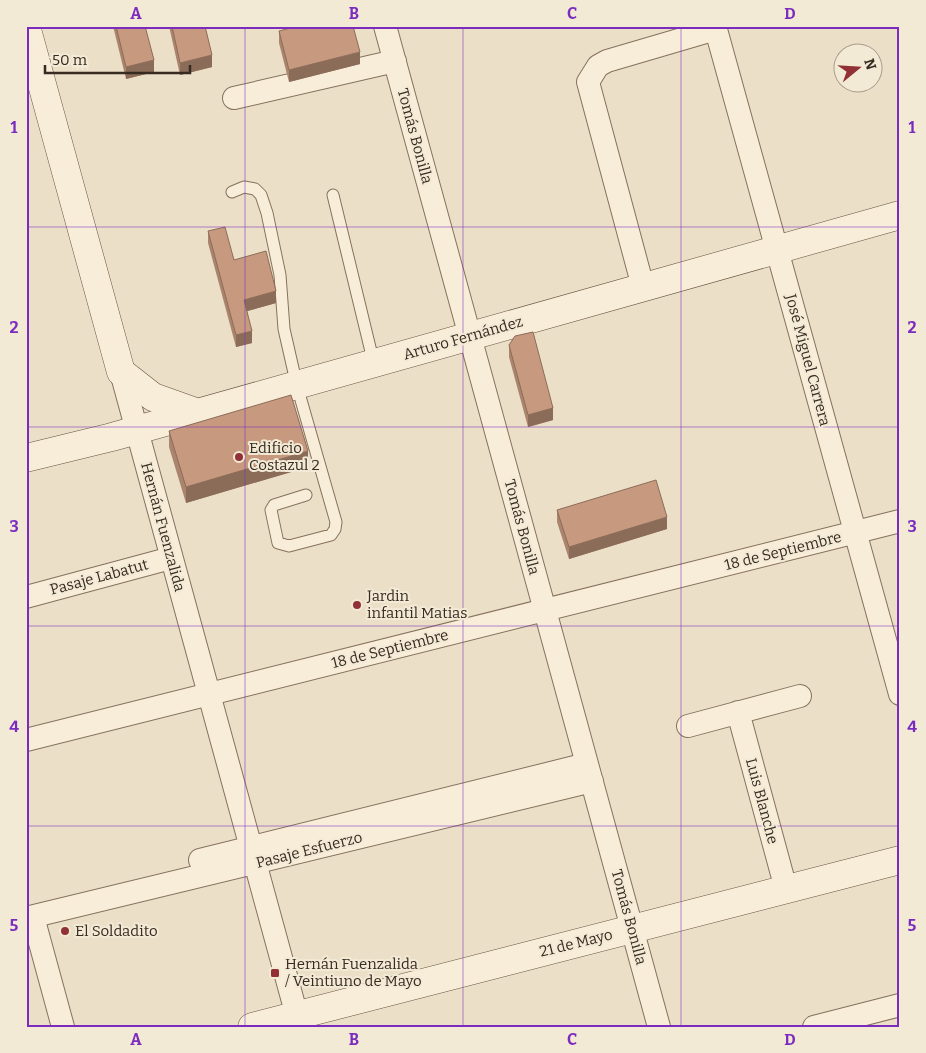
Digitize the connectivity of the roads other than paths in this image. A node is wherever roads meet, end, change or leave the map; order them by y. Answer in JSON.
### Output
{"nodes":[{"id":1,"x":26,"y":26,"type":"edge"},
{"id":2,"x":385,"y":26,"type":"edge"},
{"id":3,"x":716,"y":28,"type":"edge"},
{"id":4,"x":395,"y":61,"type":"junction"},
{"id":5,"x":234,"y":98,"type":"dead end"},
{"id":6,"x":232,"y":192,"type":"dead end"},
{"id":7,"x":333,"y":194,"type":"dead end"},
{"id":8,"x":900,"y":215,"type":"edge"},
{"id":9,"x":778,"y":250,"type":"junction"},
{"id":10,"x":643,"y":287,"type":"junction"},
{"id":11,"x":470,"y":336,"type":"junction"},
{"id":12,"x":374,"y":364,"type":"junction"},
{"id":13,"x":121,"y":372,"type":"junction"},
{"id":14,"x":297,"y":386,"type":"junction"},
{"id":15,"x":198,"y":413,"type":"junction"},
{"id":16,"x":137,"y":430,"type":"junction"},
{"id":17,"x":26,"y":458,"type":"edge"},
{"id":18,"x":306,"y":495,"type":"dead end"},
{"id":19,"x":900,"y":521,"type":"edge"},
{"id":20,"x":856,"y":532,"type":"junction"},
{"id":21,"x":171,"y":558,"type":"junction"},
{"id":22,"x":26,"y":597,"type":"edge"},
{"id":23,"x":544,"y":610,"type":"junction"},
{"id":24,"x":209,"y":694,"type":"junction"},
{"id":25,"x":900,"y":694,"type":"edge"},
{"id":26,"x":800,"y":696,"type":"dead end"},
{"id":27,"x":738,"y":712,"type":"junction"},
{"id":28,"x":688,"y":726,"type":"dead end"},
{"id":29,"x":26,"y":740,"type":"edge"},
{"id":30,"x":590,"y":773,"type":"junction"},
{"id":31,"x":253,"y":855,"type":"junction"},
{"id":32,"x":900,"y":860,"type":"edge"},
{"id":33,"x":786,"y":889,"type":"junction"},
{"id":34,"x":28,"y":913,"type":"edge"},
{"id":35,"x":632,"y":929,"type":"junction"},
{"id":36,"x":900,"y":1005,"type":"edge"},
{"id":37,"x":298,"y":1021,"type":"edge"},
{"id":38,"x":63,"y":1027,"type":"edge"},
{"id":39,"x":252,"y":1027,"type":"edge"},
{"id":40,"x":659,"y":1027,"type":"edge"},
{"id":41,"x":814,"y":1027,"type":"edge"}],
"edges":[{"from":1,"to":13,"type":"main road","name":"Hernán Fuenzalida"},
{"from":2,"to":4,"type":"street","name":"Tomás Bonilla"},
{"from":3,"to":9,"type":"street","name":"José Miguel Carrera"},
{"from":3,"to":10,"type":"street"},
{"from":4,"to":5,"type":"street"},
{"from":4,"to":11,"type":"street","name":"Tomás Bonilla"},
{"from":6,"to":14,"type":"lane"},
{"from":7,"to":12,"type":"lane"},
{"from":8,"to":9,"type":"main road","name":"Arturo Fernández"},
{"from":9,"to":10,"type":"main road","name":"Arturo Fernández"},
{"from":9,"to":20,"type":"street","name":"José Miguel Carrera"},
{"from":10,"to":11,"type":"main road","name":"Arturo Fernández"},
{"from":11,"to":12,"type":"main road","name":"Arturo Fernández"},
{"from":11,"to":23,"type":"street","name":"Tomás Bonilla"},
{"from":12,"to":14,"type":"main road","name":"Arturo Fernández"},
{"from":13,"to":15,"type":"main road"},
{"from":13,"to":16,"type":"street","name":"Hernán Fuenzalida"},
{"from":14,"to":15,"type":"main road","name":"Arturo Fernández"},
{"from":14,"to":18,"type":"lane"},
{"from":15,"to":16,"type":"main road","name":"Arturo Fernández"},
{"from":16,"to":17,"type":"main road","name":"Arturo Fernández"},
{"from":16,"to":21,"type":"street","name":"Hernán Fuenzalida"},
{"from":19,"to":20,"type":"street","name":"18 de Septiembre"},
{"from":20,"to":23,"type":"street","name":"18 de Septiembre"},
{"from":20,"to":25,"type":"street","name":"José Miguel Carrera"},
{"from":21,"to":22,"type":"street","name":"Pasaje Labatut"},
{"from":21,"to":24,"type":"street","name":"Hernán Fuenzalida"},
{"from":23,"to":24,"type":"street","name":"18 de Septiembre"},
{"from":23,"to":30,"type":"street","name":"Tomás Bonilla"},
{"from":24,"to":29,"type":"street","name":"18 de Septiembre"},
{"from":24,"to":31,"type":"street","name":"Hernán Fuenzalida"},
{"from":26,"to":27,"type":"street"},
{"from":27,"to":28,"type":"street"},
{"from":27,"to":33,"type":"street","name":"Luis Blanche"},
{"from":30,"to":31,"type":"street","name":"Pasaje Esfuerzo"},
{"from":30,"to":35,"type":"street","name":"Tomás Bonilla"},
{"from":31,"to":34,"type":"street","name":"Pasaje Esfuerzo"},
{"from":31,"to":37,"type":"street","name":"Hernán Fuenzalida"},
{"from":32,"to":33,"type":"main road","name":"21 de Mayo"},
{"from":33,"to":35,"type":"main road","name":"21 de Mayo"},
{"from":34,"to":38,"type":"street"},
{"from":35,"to":37,"type":"main road","name":"21 de Mayo"},
{"from":35,"to":40,"type":"street","name":"Tomás Bonilla"},
{"from":36,"to":41,"type":"street"},
{"from":37,"to":39,"type":"main road","name":"21 de Mayo"}]}
